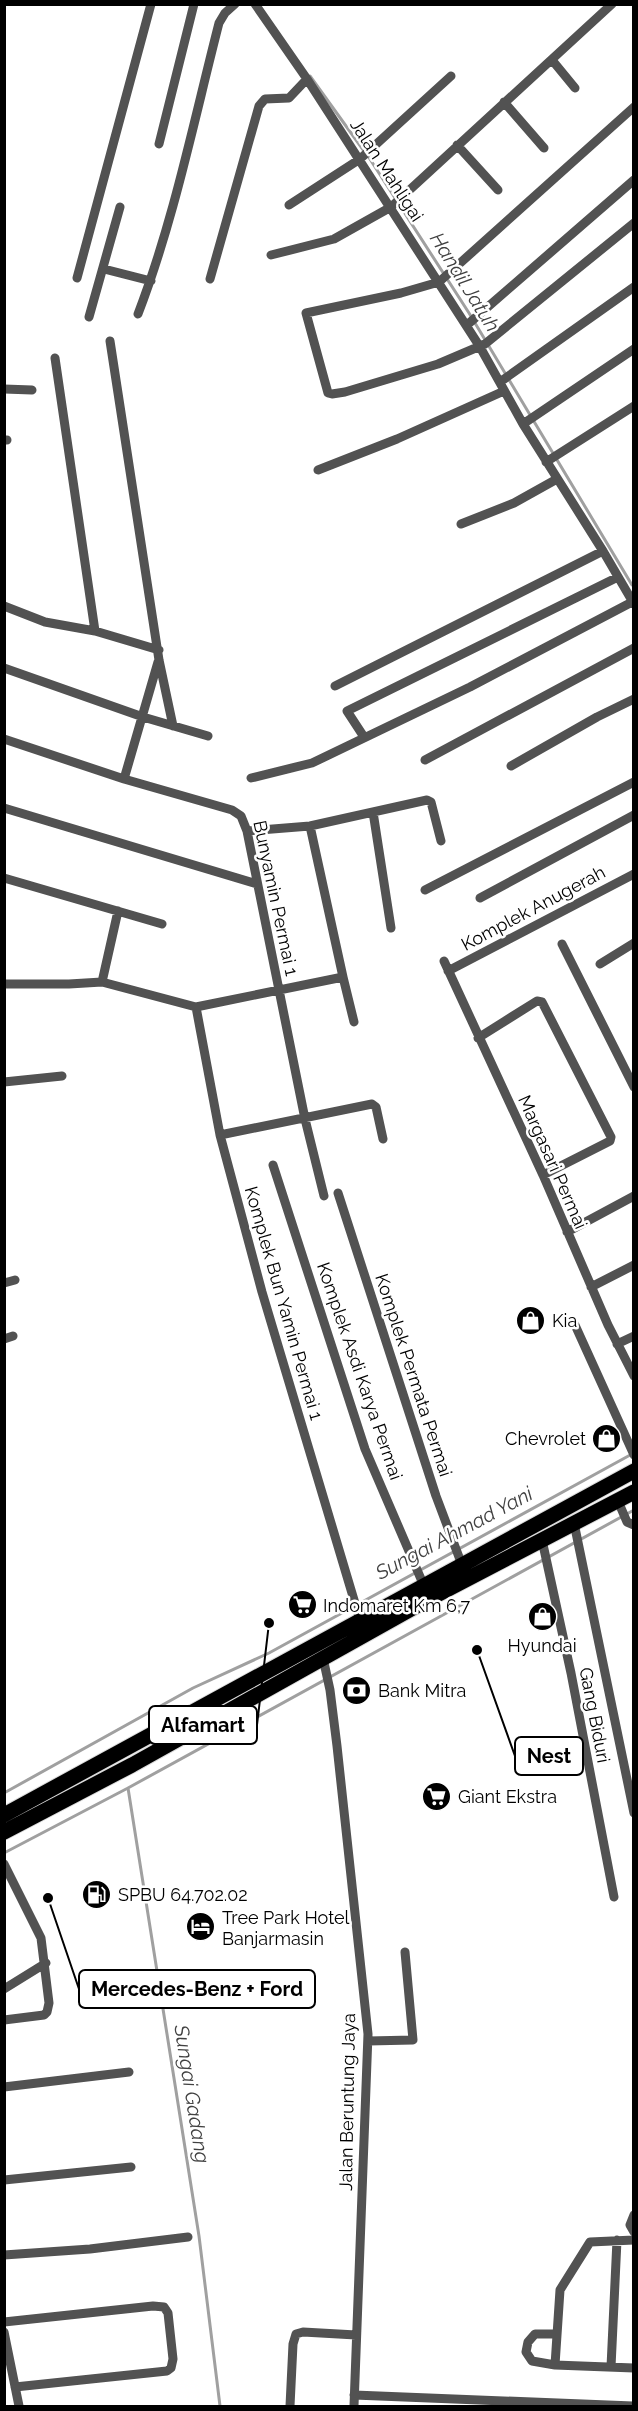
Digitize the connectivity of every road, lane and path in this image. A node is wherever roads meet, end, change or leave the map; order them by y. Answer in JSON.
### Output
{"nodes":[{"id":1,"x":151,"y":4,"type":"edge"},
{"id":2,"x":194,"y":4,"type":"edge"},
{"id":3,"x":235,"y":4,"type":"edge"},
{"id":4,"x":612,"y":4,"type":"edge"},
{"id":5,"x":262,"y":9,"type":"edge"},
{"id":6,"x":552,"y":60,"type":"junction"},
{"id":7,"x":452,"y":76,"type":"dead end"},
{"id":8,"x":308,"y":79,"type":"junction"},
{"id":9,"x":575,"y":88,"type":"dead end"},
{"id":10,"x":504,"y":102,"type":"junction"},
{"id":11,"x":633,"y":107,"type":"edge"},
{"id":12,"x":159,"y":144,"type":"dead end"},
{"id":13,"x":457,"y":145,"type":"junction"},
{"id":14,"x":544,"y":148,"type":"dead end"},
{"id":15,"x":364,"y":156,"type":"junction"},
{"id":16,"x":633,"y":180,"type":"edge"},
{"id":17,"x":498,"y":190,"type":"dead end"},
{"id":18,"x":395,"y":203,"type":"junction"},
{"id":19,"x":289,"y":205,"type":"dead end"},
{"id":20,"x":120,"y":207,"type":"dead end"},
{"id":21,"x":633,"y":223,"type":"edge"},
{"id":22,"x":271,"y":255,"type":"dead end"},
{"id":23,"x":104,"y":269,"type":"junction"},
{"id":24,"x":77,"y":278,"type":"dead end"},
{"id":25,"x":445,"y":278,"type":"junction"},
{"id":26,"x":210,"y":279,"type":"dead end"},
{"id":27,"x":151,"y":280,"type":"junction"},
{"id":28,"x":633,"y":287,"type":"edge"},
{"id":29,"x":138,"y":314,"type":"dead end"},
{"id":30,"x":89,"y":317,"type":"dead end"},
{"id":31,"x":471,"y":320,"type":"junction"},
{"id":32,"x":110,"y":341,"type":"dead end"},
{"id":33,"x":486,"y":343,"type":"junction"},
{"id":34,"x":633,"y":349,"type":"edge"},
{"id":35,"x":55,"y":358,"type":"dead end"},
{"id":36,"x":506,"y":382,"type":"junction"},
{"id":37,"x":4,"y":389,"type":"edge"},
{"id":38,"x":32,"y":390,"type":"dead end"},
{"id":39,"x":633,"y":406,"type":"edge"},
{"id":40,"x":528,"y":420,"type":"junction"},
{"id":41,"x":552,"y":458,"type":"junction"},
{"id":42,"x":318,"y":470,"type":"dead end"},
{"id":43,"x":557,"y":479,"type":"junction"},
{"id":44,"x":461,"y":524,"type":"dead end"},
{"id":45,"x":603,"y":551,"type":"junction"},
{"id":46,"x":618,"y":577,"type":"junction"},
{"id":47,"x":630,"y":590,"type":"edge"},
{"id":48,"x":633,"y":602,"type":"edge"},
{"id":49,"x":4,"y":606,"type":"edge"},
{"id":50,"x":95,"y":631,"type":"junction"},
{"id":51,"x":633,"y":648,"type":"edge"},
{"id":52,"x":159,"y":655,"type":"junction"},
{"id":53,"x":4,"y":668,"type":"edge"},
{"id":54,"x":335,"y":686,"type":"dead end"},
{"id":55,"x":633,"y":699,"type":"edge"},
{"id":56,"x":143,"y":717,"type":"junction"},
{"id":57,"x":173,"y":726,"type":"junction"},
{"id":58,"x":208,"y":736,"type":"dead end"},
{"id":59,"x":364,"y":737,"type":"junction"},
{"id":60,"x":4,"y":740,"type":"edge"},
{"id":61,"x":425,"y":760,"type":"dead end"},
{"id":62,"x":511,"y":766,"type":"dead end"},
{"id":63,"x":251,"y":778,"type":"dead end"},
{"id":64,"x":124,"y":779,"type":"junction"},
{"id":65,"x":633,"y":782,"type":"edge"},
{"id":66,"x":4,"y":808,"type":"edge"},
{"id":67,"x":373,"y":812,"type":"junction"},
{"id":68,"x":633,"y":815,"type":"edge"},
{"id":69,"x":310,"y":826,"type":"junction"},
{"id":70,"x":247,"y":831,"type":"junction"},
{"id":71,"x":441,"y":841,"type":"dead end"},
{"id":72,"x":633,"y":873,"type":"edge"},
{"id":73,"x":4,"y":878,"type":"edge"},
{"id":74,"x":257,"y":884,"type":"junction"},
{"id":75,"x":425,"y":890,"type":"dead end"},
{"id":76,"x":480,"y":898,"type":"dead end"},
{"id":77,"x":117,"y":911,"type":"junction"},
{"id":78,"x":162,"y":924,"type":"dead end"},
{"id":79,"x":391,"y":928,"type":"dead end"},
{"id":80,"x":633,"y":943,"type":"edge"},
{"id":81,"x":562,"y":944,"type":"dead end"},
{"id":82,"x":444,"y":961,"type":"dead end"},
{"id":83,"x":600,"y":964,"type":"dead end"},
{"id":84,"x":448,"y":971,"type":"junction"},
{"id":85,"x":343,"y":976,"type":"junction"},
{"id":86,"x":102,"y":982,"type":"junction"},
{"id":87,"x":4,"y":984,"type":"edge"},
{"id":88,"x":279,"y":989,"type":"junction"},
{"id":89,"x":196,"y":1007,"type":"junction"},
{"id":90,"x":354,"y":1022,"type":"dead end"},
{"id":91,"x":478,"y":1038,"type":"junction"},
{"id":92,"x":62,"y":1076,"type":"dead end"},
{"id":93,"x":4,"y":1082,"type":"edge"},
{"id":94,"x":633,"y":1087,"type":"edge"},
{"id":95,"x":305,"y":1119,"type":"junction"},
{"id":96,"x":220,"y":1135,"type":"junction"},
{"id":97,"x":383,"y":1139,"type":"dead end"},
{"id":98,"x":273,"y":1165,"type":"dead end"},
{"id":99,"x":543,"y":1175,"type":"junction"},
{"id":100,"x":338,"y":1193,"type":"dead end"},
{"id":101,"x":324,"y":1196,"type":"dead end"},
{"id":102,"x":633,"y":1196,"type":"edge"},
{"id":103,"x":567,"y":1232,"type":"junction"},
{"id":104,"x":633,"y":1265,"type":"edge"},
{"id":105,"x":15,"y":1280,"type":"dead end"},
{"id":106,"x":4,"y":1283,"type":"edge"},
{"id":107,"x":591,"y":1287,"type":"junction"},
{"id":108,"x":574,"y":1325,"type":"dead end"},
{"id":109,"x":633,"y":1336,"type":"edge"},
{"id":110,"x":617,"y":1344,"type":"junction"},
{"id":111,"x":633,"y":1376,"type":"edge"},
{"id":112,"x":632,"y":1452,"type":"edge"},
{"id":113,"x":633,"y":1471,"type":"edge"},
{"id":114,"x":633,"y":1492,"type":"edge"},
{"id":115,"x":625,"y":1514,"type":"edge"},
{"id":116,"x":576,"y":1535,"type":"junction"},
{"id":117,"x":542,"y":1540,"type":"junction"},
{"id":118,"x":511,"y":1547,"type":"junction"},
{"id":119,"x":462,"y":1565,"type":"junction"},
{"id":120,"x":424,"y":1586,"type":"junction"},
{"id":121,"x":357,"y":1610,"type":"junction"},
{"id":122,"x":323,"y":1658,"type":"junction"},
{"id":123,"x":633,"y":1813,"type":"edge"},
{"id":124,"x":4,"y":1815,"type":"edge"},
{"id":125,"x":4,"y":1832,"type":"edge"},
{"id":126,"x":5,"y":1865,"type":"edge"},
{"id":127,"x":614,"y":1898,"type":"dead end"},
{"id":128,"x":405,"y":1952,"type":"dead end"},
{"id":129,"x":46,"y":1963,"type":"junction"},
{"id":130,"x":4,"y":1989,"type":"edge"},
{"id":131,"x":4,"y":2020,"type":"edge"},
{"id":132,"x":368,"y":2040,"type":"junction"},
{"id":133,"x":129,"y":2072,"type":"dead end"},
{"id":134,"x":4,"y":2087,"type":"edge"},
{"id":135,"x":131,"y":2167,"type":"dead end"},
{"id":136,"x":4,"y":2180,"type":"edge"},
{"id":137,"x":633,"y":2215,"type":"edge"},
{"id":138,"x":632,"y":2230,"type":"edge"},
{"id":139,"x":188,"y":2237,"type":"dead end"},
{"id":140,"x":617,"y":2240,"type":"junction"},
{"id":141,"x":633,"y":2240,"type":"edge"},
{"id":142,"x":4,"y":2255,"type":"edge"},
{"id":143,"x":4,"y":2322,"type":"edge"},
{"id":144,"x":4,"y":2332,"type":"edge"},
{"id":145,"x":557,"y":2334,"type":"junction"},
{"id":146,"x":356,"y":2335,"type":"junction"},
{"id":147,"x":555,"y":2365,"type":"junction"},
{"id":148,"x":611,"y":2367,"type":"junction"},
{"id":149,"x":633,"y":2368,"type":"edge"},
{"id":150,"x":15,"y":2387,"type":"junction"},
{"id":151,"x":354,"y":2395,"type":"junction"},
{"id":152,"x":19,"y":2406,"type":"edge"},
{"id":153,"x":290,"y":2406,"type":"edge"},
{"id":154,"x":354,"y":2406,"type":"edge"},
{"id":155,"x":633,"y":2406,"type":"edge"}],
"edges":[{"from":1,"to":24,"type":"street"},
{"from":2,"to":12,"type":"street"},
{"from":3,"to":27,"type":"street"},
{"from":4,"to":6,"type":"street"},
{"from":5,"to":8,"type":"street","name":"Jalan Mahligai"},
{"from":6,"to":9,"type":"street"},
{"from":6,"to":10,"type":"street"},
{"from":7,"to":15,"type":"street"},
{"from":8,"to":15,"type":"street","name":"Jalan Mahligai"},
{"from":8,"to":26,"type":"street"},
{"from":10,"to":13,"type":"street"},
{"from":10,"to":14,"type":"street"},
{"from":11,"to":25,"type":"street"},
{"from":13,"to":17,"type":"street"},
{"from":13,"to":18,"type":"street"},
{"from":15,"to":18,"type":"street","name":"Jalan Mahligai"},
{"from":15,"to":19,"type":"street"},
{"from":16,"to":31,"type":"street"},
{"from":18,"to":22,"type":"street"},
{"from":18,"to":25,"type":"street","name":"Jalan Mahligai"},
{"from":20,"to":23,"type":"street"},
{"from":21,"to":33,"type":"street"},
{"from":23,"to":27,"type":"street"},
{"from":23,"to":30,"type":"street"},
{"from":25,"to":31,"type":"street","name":"Jalan Mahligai"},
{"from":25,"to":33,"type":"street"},
{"from":27,"to":29,"type":"street"},
{"from":28,"to":36,"type":"street"},
{"from":31,"to":33,"type":"street","name":"Jalan Mahligai"},
{"from":32,"to":52,"type":"street"},
{"from":33,"to":36,"type":"street","name":"Jalan Mahligai"},
{"from":34,"to":40,"type":"street"},
{"from":35,"to":50,"type":"street"},
{"from":36,"to":40,"type":"street","name":"Jalan Mahligai"},
{"from":36,"to":42,"type":"street"},
{"from":37,"to":38,"type":"street"},
{"from":39,"to":41,"type":"street"},
{"from":40,"to":41,"type":"street","name":"Jalan Mahligai"},
{"from":41,"to":43,"type":"street","name":"Jalan Mahligai"},
{"from":43,"to":44,"type":"street"},
{"from":43,"to":45,"type":"street","name":"Jalan Mahligai"},
{"from":45,"to":46,"type":"street","name":"Jalan Mahligai"},
{"from":45,"to":54,"type":"street"},
{"from":46,"to":47,"type":"street","name":"Jalan Mahligai"},
{"from":46,"to":59,"type":"street"},
{"from":47,"to":48,"type":"street","name":"Jalan Mahligai"},
{"from":48,"to":59,"type":"street"},
{"from":49,"to":50,"type":"street"},
{"from":50,"to":52,"type":"street"},
{"from":51,"to":61,"type":"street"},
{"from":52,"to":56,"type":"street"},
{"from":52,"to":57,"type":"street"},
{"from":53,"to":56,"type":"street"},
{"from":55,"to":62,"type":"street"},
{"from":56,"to":57,"type":"street"},
{"from":56,"to":64,"type":"street"},
{"from":57,"to":58,"type":"street"},
{"from":59,"to":63,"type":"street"},
{"from":60,"to":64,"type":"street","name":"Bunyamin Permai 1"},
{"from":64,"to":70,"type":"street","name":"Bunyamin Permai 1"},
{"from":65,"to":75,"type":"street"},
{"from":66,"to":74,"type":"street"},
{"from":67,"to":69,"type":"street"},
{"from":67,"to":71,"type":"street"},
{"from":67,"to":79,"type":"street"},
{"from":68,"to":76,"type":"street"},
{"from":69,"to":70,"type":"street"},
{"from":69,"to":85,"type":"street"},
{"from":70,"to":74,"type":"street","name":"Bunyamin Permai 1"},
{"from":72,"to":84,"type":"street","name":"Komplek Anugerah"},
{"from":73,"to":77,"type":"street"},
{"from":74,"to":88,"type":"street","name":"Bunyamin Permai 1"},
{"from":77,"to":78,"type":"street"},
{"from":77,"to":86,"type":"street"},
{"from":80,"to":83,"type":"street"},
{"from":81,"to":94,"type":"street"},
{"from":82,"to":84,"type":"street","name":"Margasari Permai"},
{"from":84,"to":91,"type":"street","name":"Margasari Permai"},
{"from":85,"to":88,"type":"street"},
{"from":85,"to":90,"type":"street"},
{"from":86,"to":87,"type":"street"},
{"from":86,"to":89,"type":"street"},
{"from":88,"to":89,"type":"street"},
{"from":88,"to":95,"type":"street","name":"Bunyamin Permai 1"},
{"from":89,"to":96,"type":"street","name":"Komplek Bun Yamin Permai 1"},
{"from":91,"to":99,"type":"street","name":"Margasari Permai"},
{"from":91,"to":99,"type":"street"},
{"from":92,"to":93,"type":"street"},
{"from":95,"to":96,"type":"street"},
{"from":95,"to":97,"type":"street"},
{"from":95,"to":101,"type":"street","name":"Bunyamin Permai 1"},
{"from":96,"to":121,"type":"street","name":"Komplek Bun Yamin Permai 1"},
{"from":98,"to":120,"type":"street","name":"Komplek Asdi Karya Permai"},
{"from":99,"to":103,"type":"street","name":"Margasari Permai"},
{"from":100,"to":119,"type":"street","name":"Komplek Permata Permai"},
{"from":102,"to":103,"type":"street"},
{"from":103,"to":107,"type":"street","name":"Margasari Permai"},
{"from":104,"to":107,"type":"street"},
{"from":105,"to":106,"type":"street"},
{"from":107,"to":110,"type":"street","name":"Margasari Permai"},
{"from":108,"to":112,"type":"street"},
{"from":109,"to":110,"type":"street"},
{"from":110,"to":111,"type":"street","name":"Margasari Permai"},
{"from":113,"to":118,"type":"highway"},
{"from":114,"to":115,"type":"highway"},
{"from":115,"to":116,"type":"highway"},
{"from":116,"to":117,"type":"highway"},
{"from":116,"to":123,"type":"street"},
{"from":117,"to":118,"type":"highway"},
{"from":117,"to":127,"type":"street","name":"Gang Biduri"},
{"from":118,"to":119,"type":"highway"},
{"from":118,"to":122,"type":"highway"},
{"from":119,"to":120,"type":"highway"},
{"from":120,"to":121,"type":"highway"},
{"from":121,"to":124,"type":"highway"},
{"from":122,"to":125,"type":"highway"},
{"from":122,"to":132,"type":"street","name":"Jalan Beruntung Jaya"},
{"from":126,"to":129,"type":"street"},
{"from":128,"to":132,"type":"street"},
{"from":129,"to":130,"type":"street"},
{"from":129,"to":131,"type":"street"},
{"from":132,"to":146,"type":"street","name":"Jalan Beruntung Jaya"},
{"from":133,"to":134,"type":"street"},
{"from":135,"to":136,"type":"street"},
{"from":137,"to":138,"type":"street"},
{"from":139,"to":142,"type":"street"},
{"from":140,"to":141,"type":"street"},
{"from":140,"to":145,"type":"street"},
{"from":140,"to":148,"type":"street"},
{"from":143,"to":150,"type":"street"},
{"from":144,"to":150,"type":"street"},
{"from":145,"to":147,"type":"street"},
{"from":145,"to":147,"type":"street"},
{"from":146,"to":151,"type":"street","name":"Jalan Beruntung Jaya"},
{"from":146,"to":153,"type":"street"},
{"from":147,"to":148,"type":"street"},
{"from":148,"to":149,"type":"street"},
{"from":150,"to":152,"type":"street"},
{"from":151,"to":154,"type":"street","name":"Jalan Beruntung Jaya"},
{"from":151,"to":155,"type":"street"}]}
